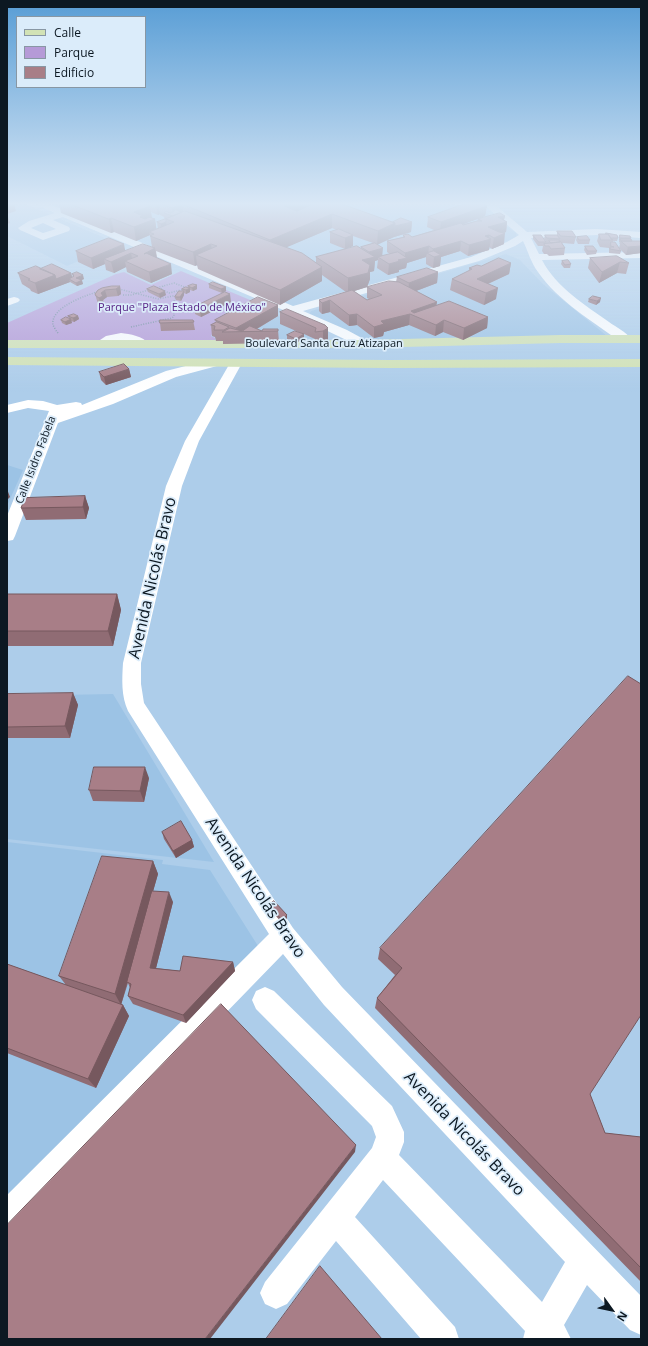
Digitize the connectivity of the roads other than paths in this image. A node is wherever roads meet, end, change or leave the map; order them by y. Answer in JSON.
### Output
{"nodes":[{"id":1,"x":187,"y":266,"type":"edge"},
{"id":2,"x":448,"y":266,"type":"edge"},
{"id":3,"x":540,"y":266,"type":"edge"},
{"id":4,"x":292,"y":310,"type":"junction"},
{"id":5,"x":560,"y":339,"type":"junction"},
{"id":6,"x":625,"y":339,"type":"junction"},
{"id":7,"x":641,"y":339,"type":"edge"},
{"id":8,"x":7,"y":344,"type":"edge"},
{"id":9,"x":363,"y":344,"type":"junction"},
{"id":10,"x":7,"y":361,"type":"edge"},
{"id":11,"x":145,"y":362,"type":"junction"},
{"id":12,"x":213,"y":362,"type":"junction"},
{"id":13,"x":236,"y":363,"type":"junction"},
{"id":14,"x":570,"y":363,"type":"junction"},
{"id":15,"x":641,"y":363,"type":"edge"},
{"id":16,"x":7,"y":409,"type":"edge"},
{"id":17,"x":54,"y":415,"type":"junction"},
{"id":18,"x":7,"y":536,"type":"edge"},
{"id":19,"x":284,"y":936,"type":"junction"},
{"id":20,"x":265,"y":1000,"type":"dead end"},
{"id":21,"x":382,"y":1158,"type":"junction"},
{"id":22,"x":7,"y":1216,"type":"edge"},
{"id":23,"x":336,"y":1218,"type":"junction"},
{"id":24,"x":584,"y":1260,"type":"junction"},
{"id":25,"x":276,"y":1293,"type":"dead end"},
{"id":26,"x":641,"y":1320,"type":"edge"},
{"id":27,"x":546,"y":1335,"type":"edge"},
{"id":28,"x":443,"y":1339,"type":"edge"}],
"edges":[{"from":1,"to":4,"type":"street"},
{"from":2,"to":4,"type":"street"},
{"from":3,"to":6,"type":"street"},
{"from":4,"to":9,"type":"street"},
{"from":5,"to":6,"type":"main road","name":"Boulevard Santa Cruz Atizapan"},
{"from":5,"to":9,"type":"main road","name":"Boulevard Santa Cruz Atizapan"},
{"from":5,"to":14,"type":"main road"},
{"from":6,"to":7,"type":"main road","name":"Boulevard Santa Cruz Atizapan"},
{"from":8,"to":9,"type":"main road","name":"Boulevard Santa Cruz Atizapan"},
{"from":10,"to":11,"type":"main road","name":"Boulevard Santa Cruz Atizapan"},
{"from":11,"to":12,"type":"main road","name":"Boulevard Santa Cruz Atizapan"},
{"from":11,"to":17,"type":"street"},
{"from":12,"to":13,"type":"main road","name":"Boulevard Santa Cruz Atizapan"},
{"from":12,"to":17,"type":"street"},
{"from":13,"to":14,"type":"main road","name":"Boulevard Santa Cruz Atizapan"},
{"from":13,"to":19,"type":"street","name":"Avenida Nicolás Bravo"},
{"from":14,"to":15,"type":"main road","name":"Boulevard Santa Cruz Atizapan"},
{"from":16,"to":17,"type":"street","name":"Calle Isidro Fabela"},
{"from":17,"to":18,"type":"street","name":"Calle Isidro Fabela"},
{"from":19,"to":22,"type":"street"},
{"from":19,"to":24,"type":"street","name":"Avenida Nicolás Bravo"},
{"from":20,"to":21,"type":"street"},
{"from":21,"to":23,"type":"street"},
{"from":21,"to":27,"type":"street"},
{"from":23,"to":25,"type":"street"},
{"from":23,"to":28,"type":"street"},
{"from":24,"to":26,"type":"street","name":"Avenida Nicolás Bravo"},
{"from":24,"to":27,"type":"street"}]}
